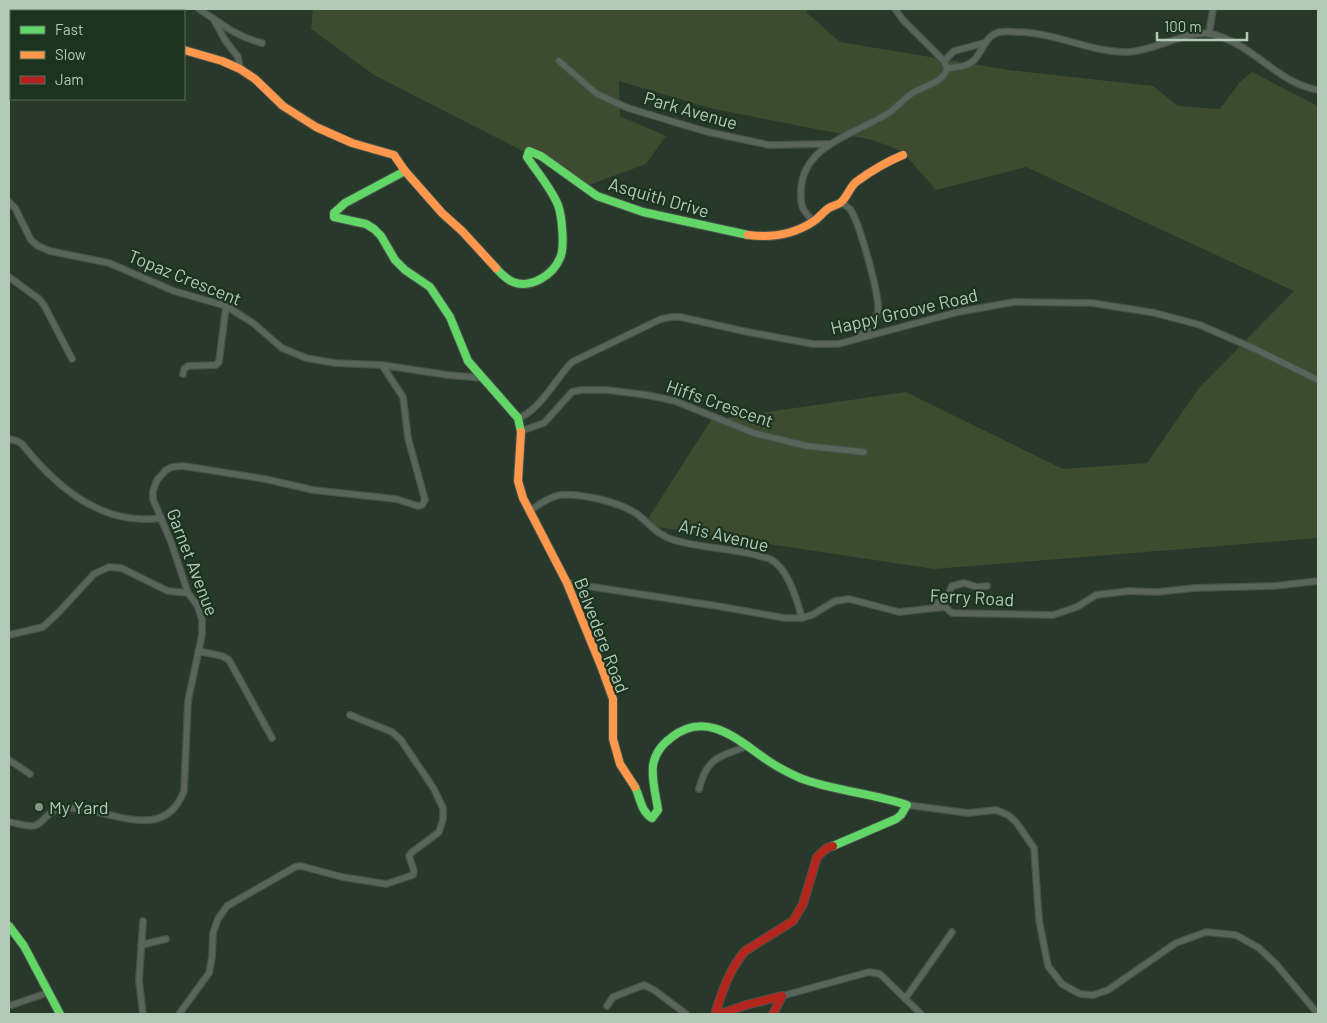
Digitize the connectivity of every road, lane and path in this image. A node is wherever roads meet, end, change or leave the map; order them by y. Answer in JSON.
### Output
{"nodes":[{"id":1,"x":200,"y":9,"type":"edge"},
{"id":2,"x":894,"y":9,"type":"edge"},
{"id":3,"x":1213,"y":9,"type":"edge"},
{"id":4,"x":211,"y":17,"type":"junction"},
{"id":5,"x":1210,"y":34,"type":"junction"},
{"id":6,"x":262,"y":43,"type":"dead end"},
{"id":7,"x":984,"y":44,"type":"junction"},
{"id":8,"x":185,"y":50,"type":"edge"},
{"id":9,"x":559,"y":61,"type":"dead end"},
{"id":10,"x":944,"y":61,"type":"junction"},
{"id":11,"x":240,"y":69,"type":"junction"},
{"id":12,"x":947,"y":69,"type":"junction"},
{"id":13,"x":1318,"y":90,"type":"edge"},
{"id":14,"x":829,"y":144,"type":"junction"},
{"id":15,"x":903,"y":154,"type":"dead end"},
{"id":16,"x":405,"y":171,"type":"junction"},
{"id":17,"x":840,"y":203,"type":"junction"},
{"id":18,"x":11,"y":205,"type":"edge"},
{"id":19,"x":814,"y":221,"type":"junction"},
{"id":20,"x":9,"y":277,"type":"edge"},
{"id":21,"x":226,"y":306,"type":"junction"},
{"id":22,"x":856,"y":339,"type":"junction"},
{"id":23,"x":72,"y":359,"type":"dead end"},
{"id":24,"x":382,"y":365,"type":"junction"},
{"id":25,"x":183,"y":374,"type":"dead end"},
{"id":26,"x":482,"y":378,"type":"junction"},
{"id":27,"x":1318,"y":380,"type":"edge"},
{"id":28,"x":518,"y":418,"type":"junction"},
{"id":29,"x":521,"y":431,"type":"junction"},
{"id":30,"x":9,"y":439,"type":"edge"},
{"id":31,"x":864,"y":452,"type":"dead end"},
{"id":32,"x":530,"y":511,"type":"junction"},
{"id":33,"x":161,"y":518,"type":"junction"},
{"id":34,"x":1318,"y":581,"type":"edge"},
{"id":35,"x":567,"y":583,"type":"junction"},
{"id":36,"x":987,"y":586,"type":"dead end"},
{"id":37,"x":188,"y":593,"type":"junction"},
{"id":38,"x":934,"y":608,"type":"junction"},
{"id":39,"x":802,"y":618,"type":"junction"},
{"id":40,"x":9,"y":635,"type":"edge"},
{"id":41,"x":198,"y":650,"type":"junction"},
{"id":42,"x":350,"y":715,"type":"dead end"},
{"id":43,"x":272,"y":738,"type":"dead end"},
{"id":44,"x":747,"y":746,"type":"junction"},
{"id":45,"x":9,"y":760,"type":"edge"},
{"id":46,"x":30,"y":774,"type":"dead end"},
{"id":47,"x":699,"y":789,"type":"dead end"},
{"id":48,"x":907,"y":805,"type":"junction"},
{"id":49,"x":9,"y":822,"type":"edge"},
{"id":50,"x":143,"y":920,"type":"dead end"},
{"id":51,"x":9,"y":926,"type":"edge"},
{"id":52,"x":952,"y":932,"type":"dead end"},
{"id":53,"x":166,"y":939,"type":"dead end"},
{"id":54,"x":141,"y":945,"type":"junction"},
{"id":55,"x":47,"y":992,"type":"junction"},
{"id":56,"x":782,"y":996,"type":"junction"},
{"id":57,"x":905,"y":999,"type":"junction"},
{"id":58,"x":9,"y":1006,"type":"edge"},
{"id":59,"x":607,"y":1006,"type":"dead end"},
{"id":60,"x":714,"y":1013,"type":"edge"},
{"id":61,"x":60,"y":1014,"type":"edge"},
{"id":62,"x":143,"y":1014,"type":"edge"},
{"id":63,"x":179,"y":1014,"type":"edge"},
{"id":64,"x":686,"y":1014,"type":"edge"},
{"id":65,"x":773,"y":1014,"type":"edge"},
{"id":66,"x":921,"y":1014,"type":"edge"},
{"id":67,"x":1318,"y":1014,"type":"edge"}],
"edges":[{"from":1,"to":4,"type":"street"},
{"from":2,"to":10,"type":"street"},
{"from":3,"to":5,"type":"street"},
{"from":4,"to":6,"type":"street"},
{"from":4,"to":11,"type":"street"},
{"from":5,"to":7,"type":"street"},
{"from":5,"to":13,"type":"street"},
{"from":7,"to":10,"type":"street"},
{"from":7,"to":12,"type":"street"},
{"from":8,"to":11,"type":"street"},
{"from":9,"to":14,"type":"street","name":"Park Avenue"},
{"from":10,"to":12,"type":"street"},
{"from":11,"to":16,"type":"street"},
{"from":12,"to":14,"type":"street"},
{"from":14,"to":19,"type":"street"},
{"from":15,"to":17,"type":"street","name":"Asquith Drive"},
{"from":16,"to":19,"type":"street","name":"Asquith Drive"},
{"from":16,"to":26,"type":"street","name":"Belvedere Road"},
{"from":17,"to":19,"type":"street","name":"Asquith Drive"},
{"from":17,"to":22,"type":"street"},
{"from":18,"to":21,"type":"street","name":"Topaz Crescent"},
{"from":20,"to":23,"type":"street"},
{"from":21,"to":24,"type":"street","name":"Topaz Crescent"},
{"from":21,"to":25,"type":"street"},
{"from":22,"to":27,"type":"street","name":"Happy Groove Road"},
{"from":22,"to":28,"type":"street","name":"Happy Groove Road"},
{"from":24,"to":26,"type":"street","name":"Topaz Crescent"},
{"from":24,"to":33,"type":"street","name":"Garnet Avenue"},
{"from":26,"to":28,"type":"street","name":"Belvedere Road"},
{"from":28,"to":29,"type":"street","name":"Belvedere Road"},
{"from":29,"to":31,"type":"street","name":"Hiffs Crescent"},
{"from":29,"to":32,"type":"street","name":"Belvedere Road"},
{"from":30,"to":33,"type":"street"},
{"from":32,"to":35,"type":"street","name":"Belvedere Road"},
{"from":32,"to":39,"type":"street","name":"Aris Avenue"},
{"from":33,"to":37,"type":"street","name":"Garnet Avenue"},
{"from":34,"to":38,"type":"street","name":"Ferry Road"},
{"from":35,"to":39,"type":"street","name":"Ferry Road"},
{"from":35,"to":44,"type":"street","name":"Belvedere Road"},
{"from":36,"to":38,"type":"street"},
{"from":37,"to":40,"type":"street"},
{"from":37,"to":41,"type":"street","name":"Garnet Avenue"},
{"from":38,"to":39,"type":"street","name":"Ferry Road"},
{"from":41,"to":43,"type":"street"},
{"from":41,"to":49,"type":"street","name":"Garnet Avenue"},
{"from":42,"to":63,"type":"street"},
{"from":44,"to":47,"type":"street"},
{"from":44,"to":48,"type":"street","name":"Belvedere Road"},
{"from":45,"to":46,"type":"street"},
{"from":48,"to":60,"type":"street"},
{"from":48,"to":67,"type":"street"},
{"from":50,"to":54,"type":"street"},
{"from":51,"to":55,"type":"street"},
{"from":52,"to":57,"type":"street"},
{"from":53,"to":54,"type":"street"},
{"from":54,"to":62,"type":"street"},
{"from":55,"to":58,"type":"street"},
{"from":55,"to":61,"type":"street"},
{"from":56,"to":57,"type":"street"},
{"from":56,"to":60,"type":"street"},
{"from":56,"to":65,"type":"street"},
{"from":57,"to":66,"type":"street"},
{"from":59,"to":64,"type":"street"}]}
